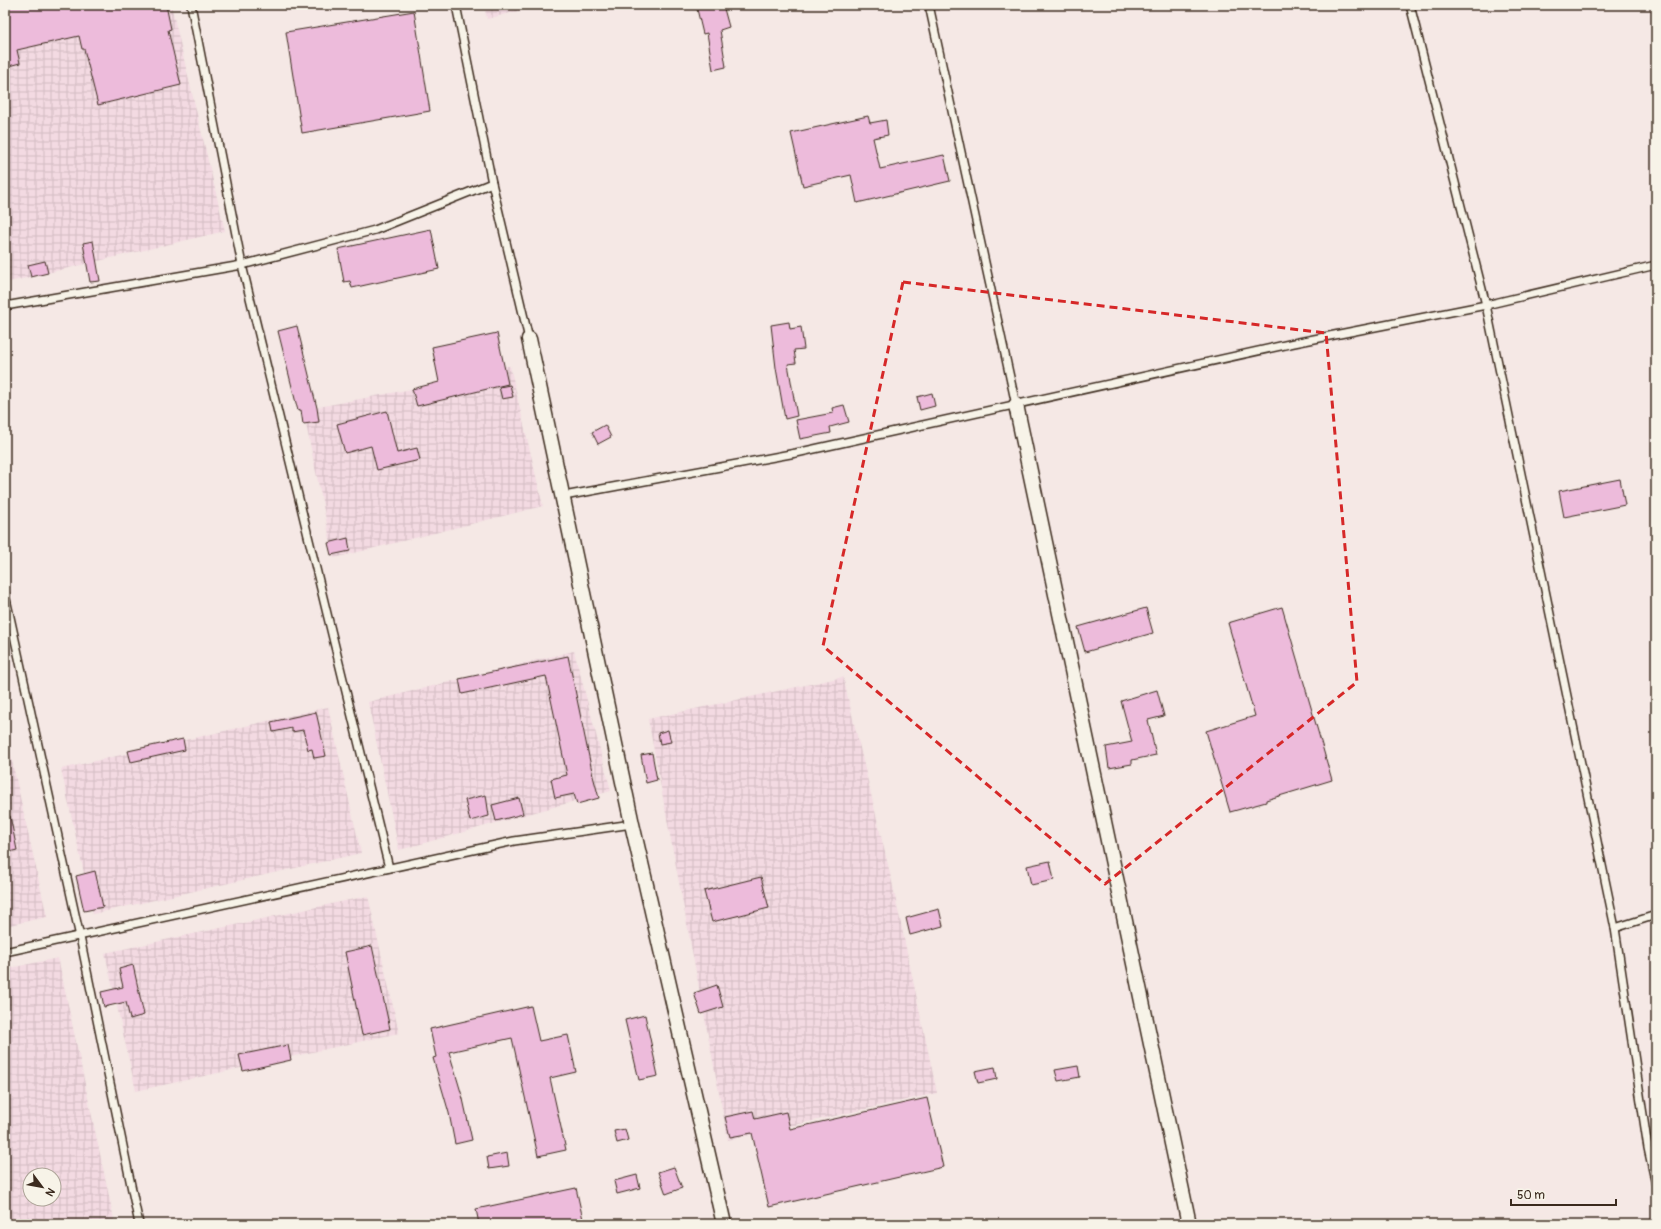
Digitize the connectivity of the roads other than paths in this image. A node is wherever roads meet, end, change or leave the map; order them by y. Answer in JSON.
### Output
{"nodes":[{"id":1,"x":191,"y":5,"type":"edge"},
{"id":2,"x":456,"y":5,"type":"edge"},
{"id":3,"x":929,"y":5,"type":"edge"},
{"id":4,"x":1410,"y":5,"type":"edge"},
{"id":5,"x":492,"y":183,"type":"junction"},
{"id":6,"x":242,"y":265,"type":"junction"},
{"id":7,"x":1656,"y":265,"type":"edge"},
{"id":8,"x":1486,"y":305,"type":"junction"},
{"id":9,"x":5,"y":306,"type":"edge"},
{"id":10,"x":529,"y":339,"type":"joint"},
{"id":11,"x":1016,"y":405,"type":"junction"},
{"id":12,"x":564,"y":496,"type":"junction"},
{"id":13,"x":5,"y":594,"type":"edge"},
{"id":14,"x":632,"y":824,"type":"junction"},
{"id":15,"x":389,"y":868,"type":"junction"},
{"id":16,"x":1656,"y":915,"type":"edge"},
{"id":17,"x":1615,"y":928,"type":"junction"},
{"id":18,"x":80,"y":937,"type":"junction"},
{"id":19,"x":5,"y":952,"type":"edge"},
{"id":20,"x":1656,"y":1185,"type":"edge"},
{"id":21,"x":139,"y":1224,"type":"edge"},
{"id":22,"x":724,"y":1224,"type":"edge"},
{"id":23,"x":1189,"y":1224,"type":"edge"}],
"edges":[{"from":1,"to":6,"type":"lane"},
{"from":2,"to":5,"type":"lane"},
{"from":3,"to":11,"type":"lane"},
{"from":4,"to":8,"type":"lane"},
{"from":5,"to":6,"type":"lane"},
{"from":5,"to":10,"type":"lane"},
{"from":6,"to":9,"type":"lane"},
{"from":6,"to":15,"type":"lane"},
{"from":7,"to":8,"type":"lane"},
{"from":8,"to":11,"type":"lane"},
{"from":8,"to":17,"type":"lane"},
{"from":10,"to":12,"type":"street"},
{"from":11,"to":12,"type":"lane"},
{"from":11,"to":23,"type":"street"},
{"from":12,"to":14,"type":"street"},
{"from":13,"to":18,"type":"lane"},
{"from":14,"to":15,"type":"lane"},
{"from":14,"to":22,"type":"street"},
{"from":15,"to":18,"type":"lane"},
{"from":16,"to":17,"type":"lane"},
{"from":17,"to":20,"type":"lane"},
{"from":18,"to":19,"type":"lane"},
{"from":18,"to":21,"type":"lane"}]}
